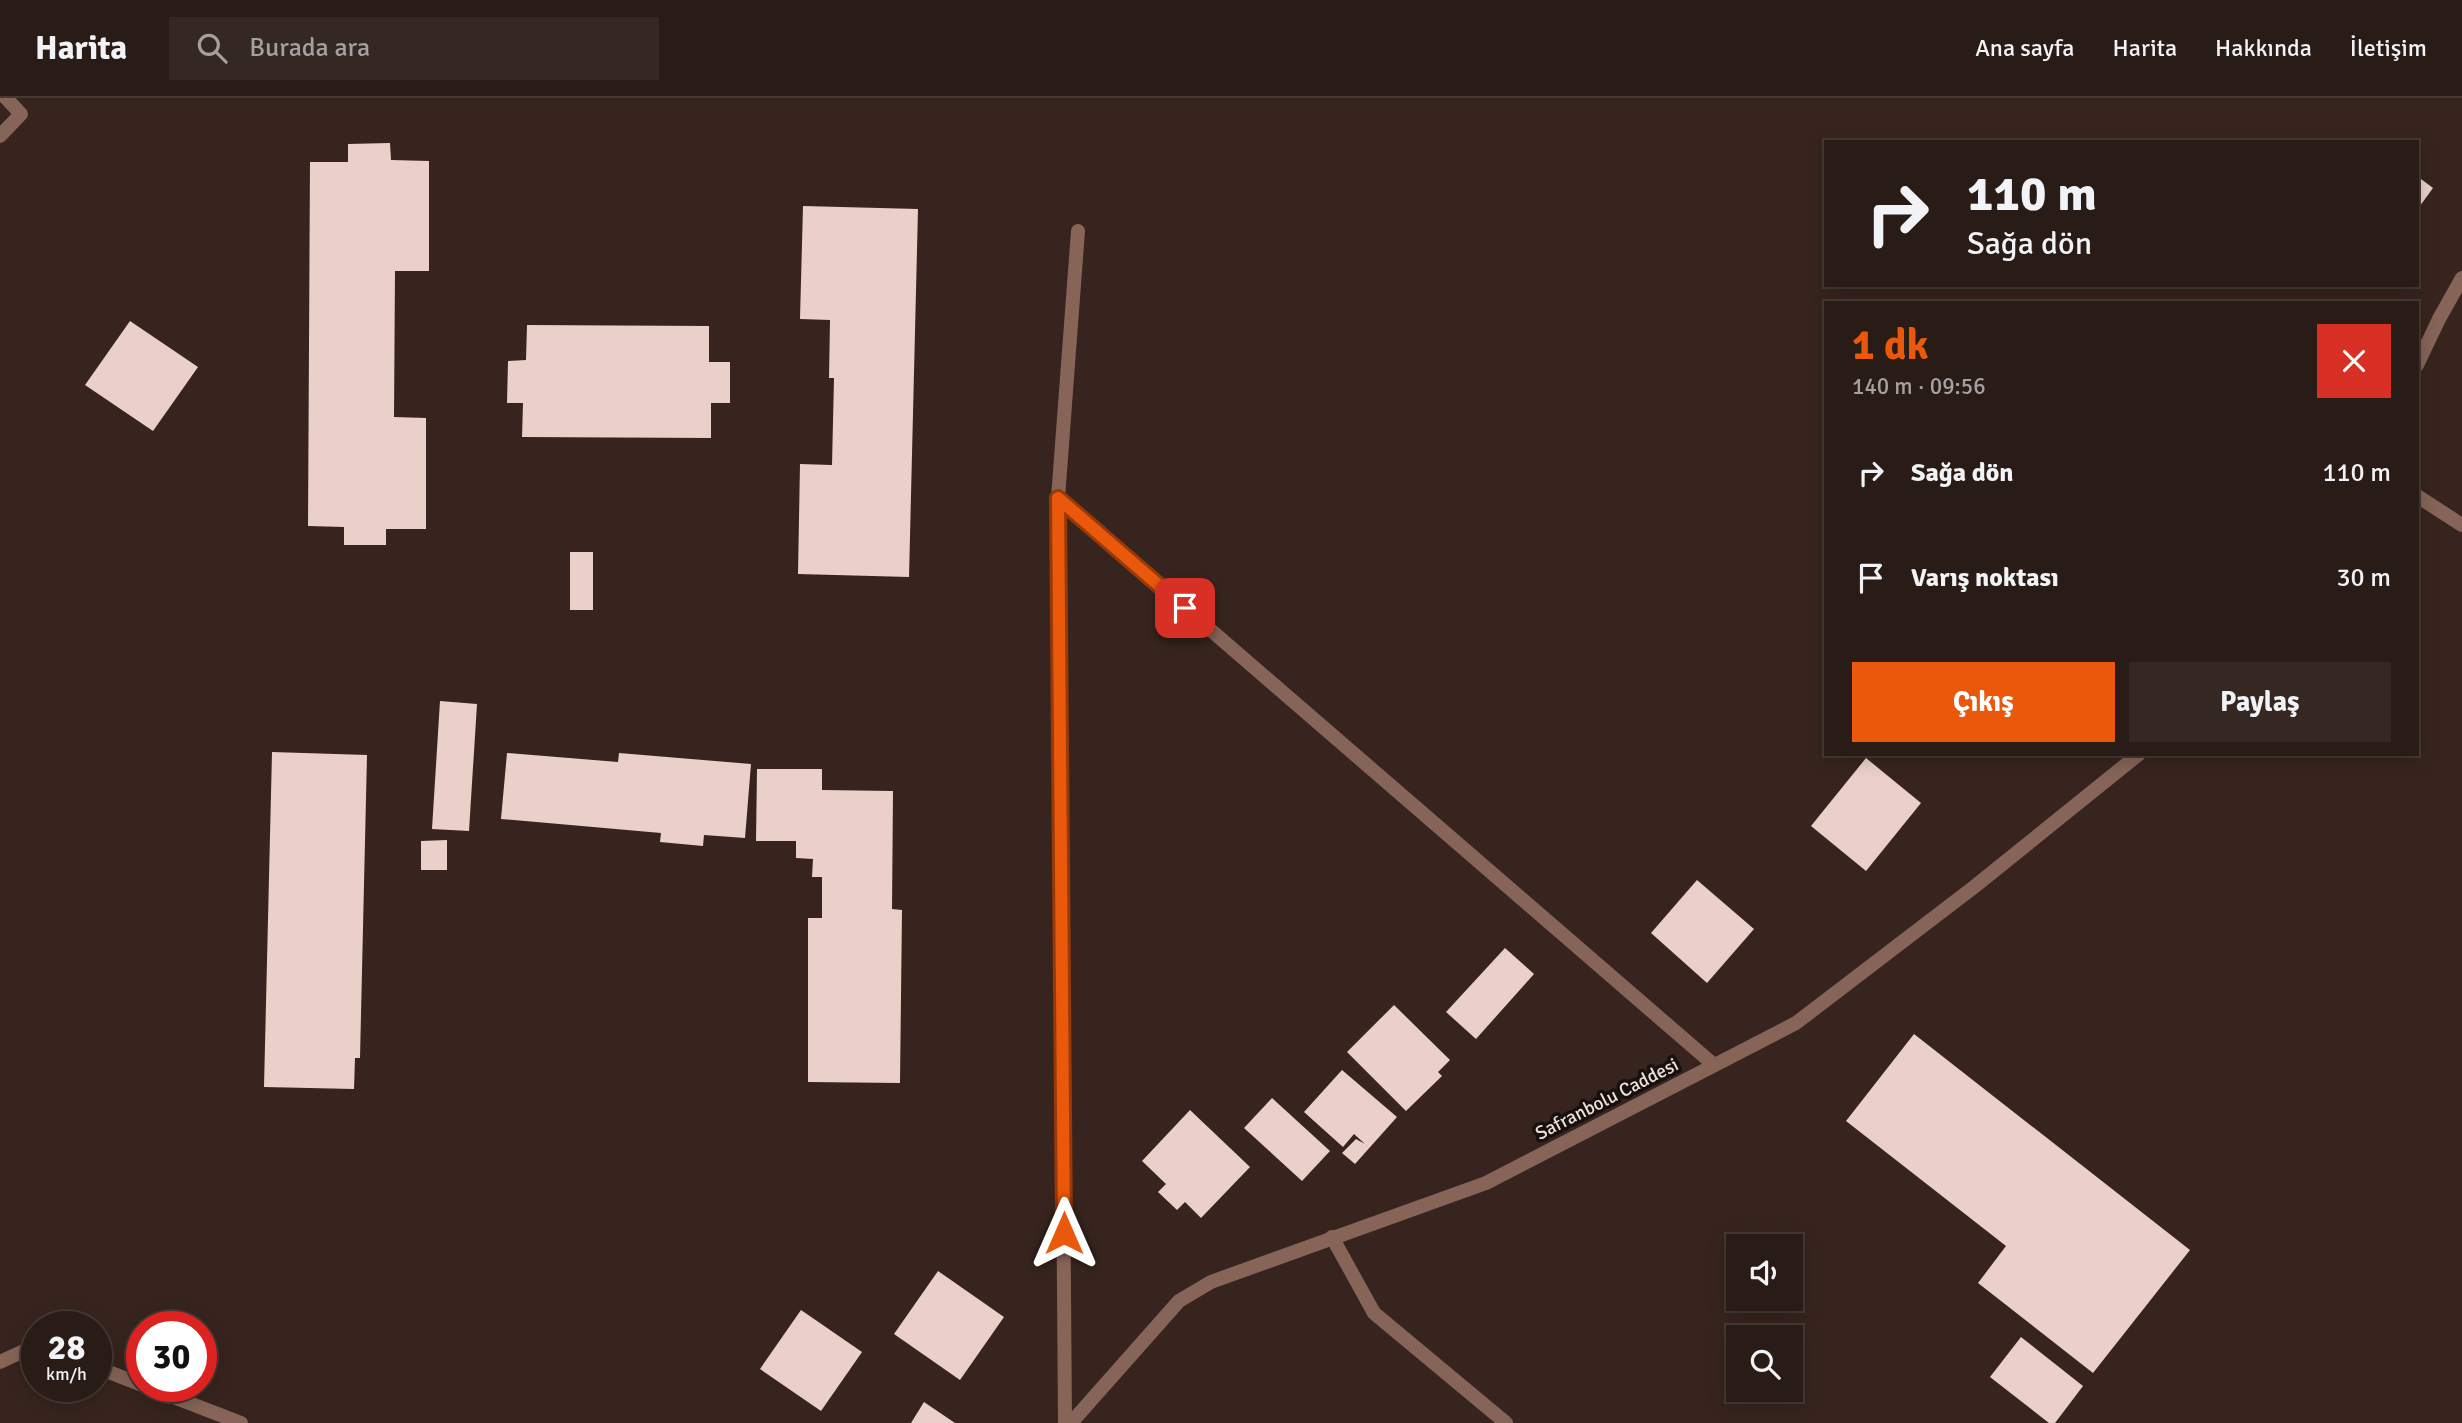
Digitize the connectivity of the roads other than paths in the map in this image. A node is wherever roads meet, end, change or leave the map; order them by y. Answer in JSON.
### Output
{"nodes":[{"id":1,"x":6,"y":98,"type":"edge"},
{"id":2,"x":0,"y":135,"type":"edge"},
{"id":3,"x":1077,"y":231,"type":"dead end"},
{"id":4,"x":2462,"y":278,"type":"edge"},
{"id":5,"x":2419,"y":361,"type":"edge"},
{"id":6,"x":2419,"y":497,"type":"edge"},
{"id":7,"x":1058,"y":498,"type":"junction"},
{"id":8,"x":2462,"y":525,"type":"edge"},
{"id":9,"x":2137,"y":756,"type":"edge"},
{"id":10,"x":1714,"y":1065,"type":"junction"},
{"id":11,"x":1332,"y":1237,"type":"junction"},
{"id":12,"x":21,"y":1352,"type":"edge"},
{"id":13,"x":0,"y":1362,"type":"edge"},
{"id":14,"x":187,"y":1402,"type":"edge"},
{"id":15,"x":241,"y":1423,"type":"edge"},
{"id":16,"x":1065,"y":1423,"type":"edge"},
{"id":17,"x":1071,"y":1423,"type":"edge"},
{"id":18,"x":1506,"y":1423,"type":"edge"}],
"edges":[{"from":1,"to":2,"type":"street"},
{"from":3,"to":7,"type":"street"},
{"from":4,"to":5,"type":"street"},
{"from":6,"to":8,"type":"street"},
{"from":7,"to":10,"type":"street"},
{"from":7,"to":16,"type":"street"},
{"from":9,"to":10,"type":"street","name":"Safranbolu Caddesi"},
{"from":10,"to":11,"type":"street","name":"Safranbolu Caddesi"},
{"from":11,"to":17,"type":"street","name":"Safranbolu Caddesi"},
{"from":11,"to":18,"type":"street"},
{"from":12,"to":13,"type":"street"},
{"from":14,"to":15,"type":"street"}]}
